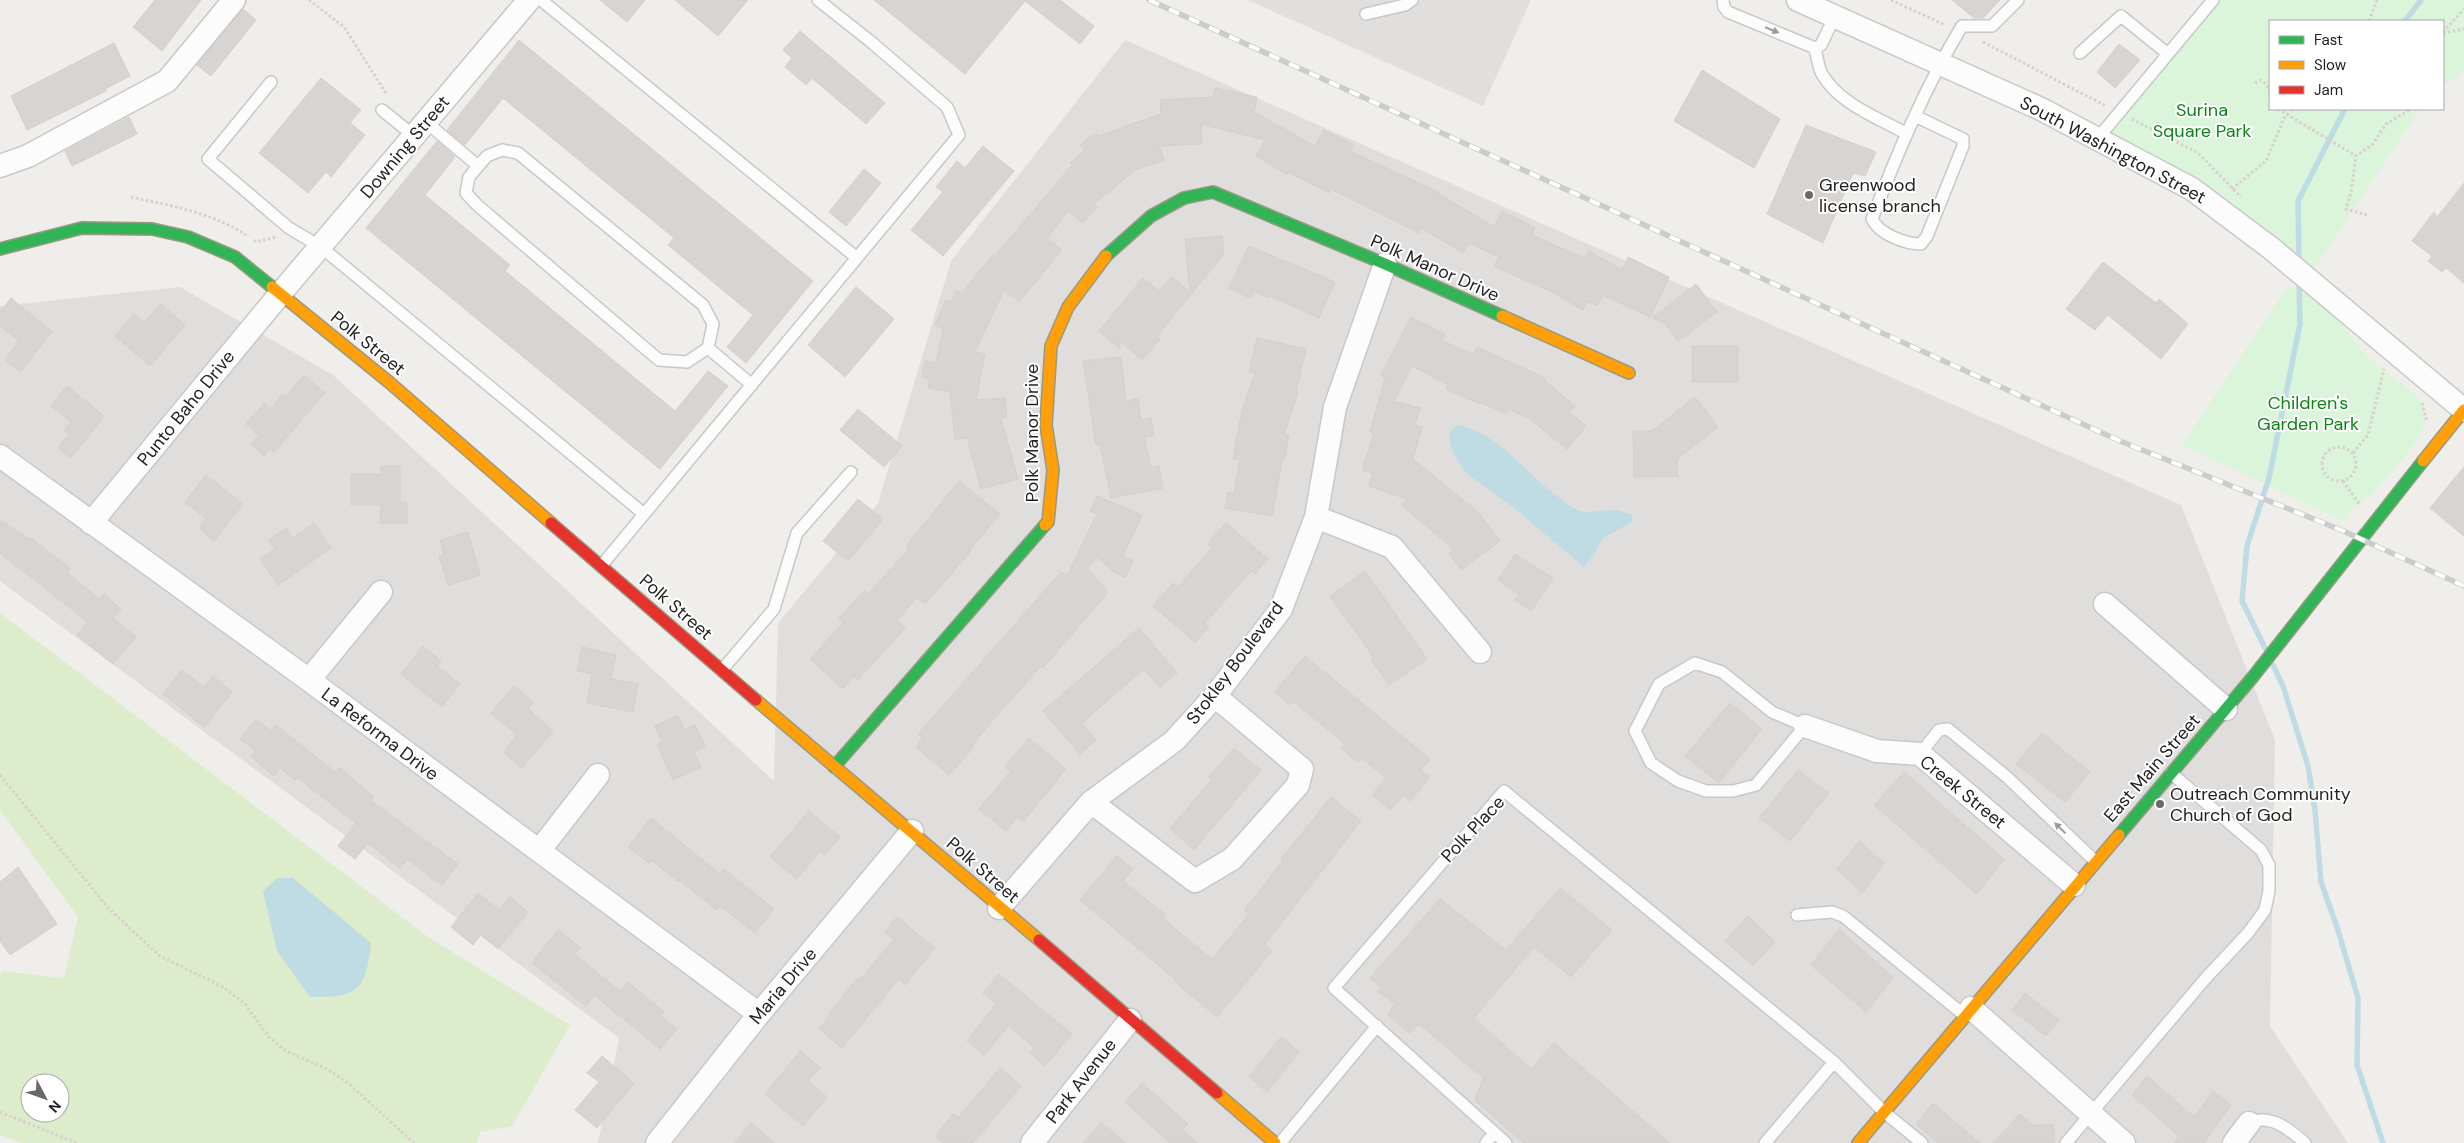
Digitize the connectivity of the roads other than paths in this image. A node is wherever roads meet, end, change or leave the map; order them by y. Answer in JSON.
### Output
{"nodes":[{"id":1,"x":234,"y":0,"type":"edge"},
{"id":2,"x":529,"y":0,"type":"edge"},
{"id":3,"x":541,"y":0,"type":"edge"},
{"id":4,"x":818,"y":0,"type":"edge"},
{"id":5,"x":1412,"y":0,"type":"edge"},
{"id":6,"x":1723,"y":0,"type":"edge"},
{"id":7,"x":1798,"y":0,"type":"edge"},
{"id":8,"x":2018,"y":0,"type":"edge"},
{"id":9,"x":2213,"y":0,"type":"edge"},
{"id":10,"x":1366,"y":14,"type":"dead end"},
{"id":11,"x":1835,"y":16,"type":"junction"},
{"id":12,"x":1815,"y":48,"type":"junction"},
{"id":13,"x":2080,"y":53,"type":"dead end"},
{"id":14,"x":2168,"y":54,"type":"junction"},
{"id":15,"x":1941,"y":63,"type":"junction"},
{"id":16,"x":271,"y":82,"type":"dead end"},
{"id":17,"x":382,"y":110,"type":"dead end"},
{"id":18,"x":1915,"y":116,"type":"junction"},
{"id":19,"x":420,"y":129,"type":"junction"},
{"id":20,"x":1908,"y":134,"type":"junction"},
{"id":21,"x":2098,"y":138,"type":"junction"},
{"id":22,"x":0,"y":166,"type":"edge"},
{"id":23,"x":478,"y":166,"type":"junction"},
{"id":24,"x":321,"y":247,"type":"junction"},
{"id":25,"x":0,"y":249,"type":"edge"},
{"id":26,"x":858,"y":258,"type":"junction"},
{"id":27,"x":1385,"y":264,"type":"junction"},
{"id":28,"x":280,"y":294,"type":"junction"},
{"id":29,"x":708,"y":348,"type":"junction"},
{"id":30,"x":1629,"y":373,"type":"dead end"},
{"id":31,"x":752,"y":385,"type":"junction"},
{"id":32,"x":2464,"y":410,"type":"edge"},
{"id":33,"x":0,"y":456,"type":"edge"},
{"id":34,"x":851,"y":472,"type":"dead end"},
{"id":35,"x":644,"y":514,"type":"junction"},
{"id":36,"x":1316,"y":518,"type":"junction"},
{"id":37,"x":91,"y":523,"type":"junction"},
{"id":38,"x":601,"y":566,"type":"junction"},
{"id":39,"x":381,"y":592,"type":"dead end"},
{"id":40,"x":2105,"y":604,"type":"dead end"},
{"id":41,"x":1480,"y":652,"type":"dead end"},
{"id":42,"x":722,"y":670,"type":"junction"},
{"id":43,"x":309,"y":680,"type":"junction"},
{"id":44,"x":1215,"y":696,"type":"junction"},
{"id":45,"x":2226,"y":708,"type":"junction"},
{"id":46,"x":1805,"y":726,"type":"junction"},
{"id":47,"x":1920,"y":754,"type":"junction"},
{"id":48,"x":834,"y":767,"type":"junction"},
{"id":49,"x":2170,"y":773,"type":"junction"},
{"id":50,"x":598,"y":775,"type":"dead end"},
{"id":51,"x":1091,"y":802,"type":"junction"},
{"id":52,"x":912,"y":831,"type":"junction"},
{"id":53,"x":539,"y":851,"type":"junction"},
{"id":54,"x":2096,"y":861,"type":"junction"},
{"id":55,"x":2074,"y":885,"type":"junction"},
{"id":56,"x":999,"y":908,"type":"junction"},
{"id":57,"x":1797,"y":915,"type":"dead end"},
{"id":58,"x":1967,"y":1012,"type":"junction"},
{"id":59,"x":759,"y":1014,"type":"junction"},
{"id":60,"x":1130,"y":1020,"type":"junction"},
{"id":61,"x":1377,"y":1026,"type":"junction"},
{"id":62,"x":1834,"y":1062,"type":"junction"},
{"id":63,"x":1884,"y":1112,"type":"junction"},
{"id":64,"x":2090,"y":1113,"type":"junction"},
{"id":65,"x":2249,"y":1123,"type":"joint"},
{"id":66,"x":1494,"y":1133,"type":"junction"},
{"id":67,"x":657,"y":1143,"type":"edge"},
{"id":68,"x":1032,"y":1143,"type":"edge"},
{"id":69,"x":1275,"y":1143,"type":"edge"},
{"id":70,"x":1280,"y":1143,"type":"edge"},
{"id":71,"x":1486,"y":1143,"type":"edge"},
{"id":72,"x":1506,"y":1143,"type":"edge"},
{"id":73,"x":1765,"y":1143,"type":"edge"},
{"id":74,"x":1858,"y":1143,"type":"edge"},
{"id":75,"x":1922,"y":1143,"type":"edge"},
{"id":76,"x":2066,"y":1143,"type":"edge"},
{"id":77,"x":2124,"y":1143,"type":"edge"},
{"id":78,"x":2234,"y":1143,"type":"edge"},
{"id":79,"x":2305,"y":1143,"type":"edge"}],
"edges":[{"from":1,"to":22,"type":"street"},
{"from":2,"to":19,"type":"street","name":"Downing Street"},
{"from":3,"to":26,"type":"lane"},
{"from":4,"to":26,"type":"lane"},
{"from":5,"to":10,"type":"lane"},
{"from":6,"to":12,"type":"lane","one_way":true},
{"from":7,"to":11,"type":"street","name":"South Washington Street"},
{"from":8,"to":15,"type":"lane"},
{"from":9,"to":14,"type":"lane"},
{"from":11,"to":12,"type":"lane"},
{"from":11,"to":15,"type":"street","name":"South Washington Street"},
{"from":12,"to":20,"type":"lane"},
{"from":13,"to":14,"type":"lane"},
{"from":14,"to":21,"type":"lane"},
{"from":15,"to":18,"type":"lane"},
{"from":15,"to":21,"type":"street","name":"South Washington Street"},
{"from":16,"to":24,"type":"lane"},
{"from":17,"to":19,"type":"lane"},
{"from":18,"to":20,"type":"lane"},
{"from":18,"to":20,"type":"lane"},
{"from":19,"to":23,"type":"lane"},
{"from":19,"to":24,"type":"street","name":"Downing Street"},
{"from":21,"to":32,"type":"street","name":"South Washington Street"},
{"from":23,"to":29,"type":"lane"},
{"from":23,"to":29,"type":"lane"},
{"from":24,"to":28,"type":"street","name":"Downing Street"},
{"from":24,"to":35,"type":"lane"},
{"from":25,"to":28,"type":"street","name":"Polk Street"},
{"from":26,"to":31,"type":"lane"},
{"from":27,"to":30,"type":"street","name":"Polk Manor Drive"},
{"from":27,"to":36,"type":"street","name":"Stokley Boulevard"},
{"from":27,"to":48,"type":"street","name":"Polk Manor Drive"},
{"from":28,"to":37,"type":"street","name":"Punto Baho Drive"},
{"from":28,"to":38,"type":"street","name":"Polk Street"},
{"from":29,"to":31,"type":"lane"},
{"from":31,"to":35,"type":"lane"},
{"from":32,"to":45,"type":"street","name":"East Main Street"},
{"from":33,"to":37,"type":"street","name":"La Reforma Drive"},
{"from":34,"to":42,"type":"lane"},
{"from":35,"to":38,"type":"lane"},
{"from":36,"to":41,"type":"street"},
{"from":36,"to":44,"type":"street","name":"Stokley Boulevard"},
{"from":37,"to":43,"type":"street","name":"La Reforma Drive"},
{"from":38,"to":42,"type":"street","name":"Polk Street"},
{"from":39,"to":43,"type":"street"},
{"from":40,"to":45,"type":"street"},
{"from":42,"to":48,"type":"street","name":"Polk Street"},
{"from":43,"to":53,"type":"street","name":"La Reforma Drive"},
{"from":44,"to":51,"type":"street","name":"Stokley Boulevard"},
{"from":44,"to":51,"type":"street"},
{"from":45,"to":49,"type":"street","name":"East Main Street"},
{"from":46,"to":46,"type":"lane"},
{"from":46,"to":47,"type":"street","name":"Creek Street"},
{"from":54,"to":47,"type":"lane","one_way":true},
{"from":47,"to":55,"type":"street","name":"Creek Street"},
{"from":48,"to":52,"type":"street","name":"Polk Street"},
{"from":49,"to":54,"type":"street","name":"East Main Street"},
{"from":49,"to":64,"type":"lane"},
{"from":50,"to":53,"type":"street"},
{"from":51,"to":56,"type":"street","name":"Stokley Boulevard"},
{"from":52,"to":56,"type":"street","name":"Polk Street"},
{"from":52,"to":59,"type":"street","name":"Maria Drive"},
{"from":53,"to":59,"type":"street","name":"La Reforma Drive"},
{"from":54,"to":55,"type":"street","name":"East Main Street"},
{"from":55,"to":58,"type":"street","name":"East Main Street"},
{"from":56,"to":60,"type":"street","name":"Polk Street"},
{"from":57,"to":58,"type":"lane"},
{"from":58,"to":63,"type":"street","name":"East Main Street"},
{"from":58,"to":64,"type":"street"},
{"from":59,"to":67,"type":"street","name":"Maria Drive"},
{"from":60,"to":68,"type":"street","name":"Park Avenue"},
{"from":60,"to":69,"type":"street","name":"Polk Street"},
{"from":61,"to":62,"type":"lane","name":"Polk Place"},
{"from":61,"to":66,"type":"lane","name":"Polk Place"},
{"from":61,"to":70,"type":"lane"},
{"from":62,"to":63,"type":"lane","name":"Polk Place"},
{"from":62,"to":73,"type":"lane"},
{"from":63,"to":74,"type":"street","name":"East Main Street"},
{"from":63,"to":75,"type":"lane","name":"Polk Place"},
{"from":64,"to":76,"type":"lane"},
{"from":64,"to":77,"type":"street"},
{"from":65,"to":78,"type":"street"},
{"from":65,"to":79,"type":"lane"},
{"from":66,"to":71,"type":"lane"},
{"from":66,"to":72,"type":"lane","name":"Polk Place"}]}
